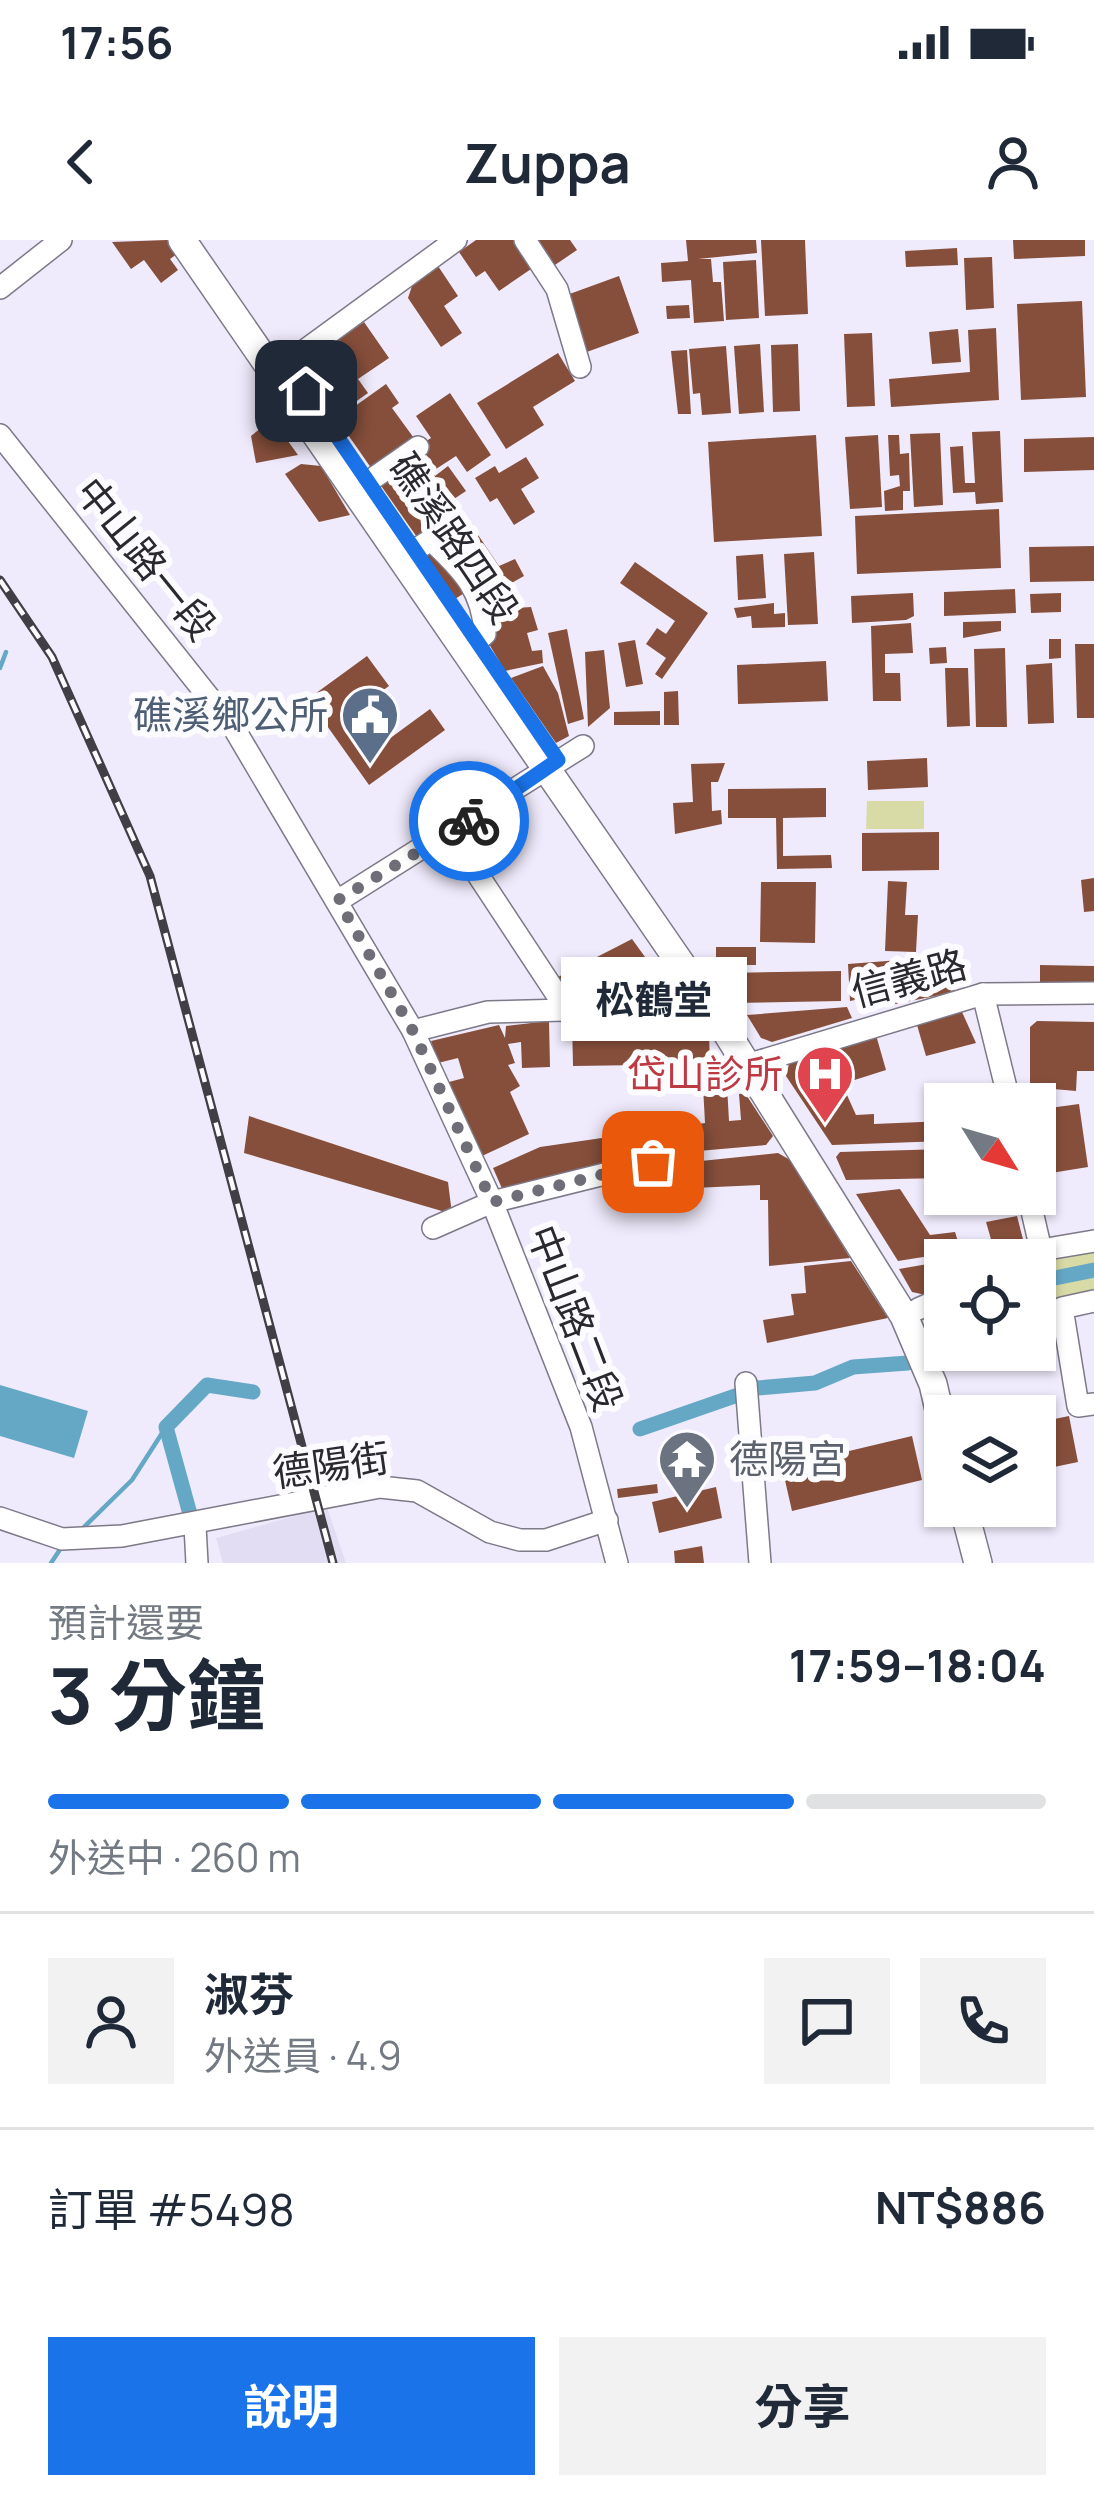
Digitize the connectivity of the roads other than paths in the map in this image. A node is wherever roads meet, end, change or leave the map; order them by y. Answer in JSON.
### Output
{"nodes":[{"id":1,"x":61,"y":240,"type":"edge"},
{"id":2,"x":182,"y":240,"type":"edge"},
{"id":3,"x":203,"y":240,"type":"edge"},
{"id":4,"x":456,"y":240,"type":"edge"},
{"id":5,"x":525,"y":240,"type":"edge"},
{"id":6,"x":0,"y":288,"type":"edge"},
{"id":7,"x":279,"y":367,"type":"junction"},
{"id":8,"x":580,"y":367,"type":"dead end"},
{"id":9,"x":0,"y":435,"type":"edge"},
{"id":10,"x":418,"y":447,"type":"dead end"},
{"id":11,"x":362,"y":486,"type":"junction"},
{"id":12,"x":235,"y":730,"type":"joint"},
{"id":13,"x":583,"y":746,"type":"dead end"},
{"id":14,"x":552,"y":764,"type":"junction"},
{"id":15,"x":451,"y":834,"type":"junction"},
{"id":16,"x":338,"y":900,"type":"junction"},
{"id":17,"x":1094,"y":993,"type":"edge"},
{"id":18,"x":983,"y":994,"type":"junction"},
{"id":19,"x":717,"y":1006,"type":"junction"},
{"id":20,"x":567,"y":1010,"type":"junction"},
{"id":21,"x":413,"y":1031,"type":"junction"},
{"id":22,"x":754,"y":1062,"type":"junction"},
{"id":23,"x":1005,"y":1083,"type":"edge"},
{"id":24,"x":653,"y":1162,"type":"dead end"},
{"id":25,"x":492,"y":1202,"type":"junction"},
{"id":26,"x":434,"y":1228,"type":"dead end"},
{"id":27,"x":1094,"y":1241,"type":"edge"},
{"id":28,"x":1056,"y":1248,"type":"edge"},
{"id":29,"x":1094,"y":1301,"type":"edge"},
{"id":30,"x":924,"y":1307,"type":"edge"},
{"id":31,"x":918,"y":1310,"type":"junction"},
{"id":32,"x":1083,"y":1368,"type":"edge"},
{"id":33,"x":746,"y":1383,"type":"dead end"},
{"id":34,"x":936,"y":1395,"type":"edge"},
{"id":35,"x":948,"y":1395,"type":"edge"},
{"id":36,"x":1094,"y":1404,"type":"edge"},
{"id":37,"x":0,"y":1518,"type":"edge"},
{"id":38,"x":607,"y":1520,"type":"junction"},
{"id":39,"x":195,"y":1526,"type":"junction"},
{"id":40,"x":969,"y":1527,"type":"edge"},
{"id":41,"x":984,"y":1527,"type":"edge"},
{"id":42,"x":197,"y":1563,"type":"edge"},
{"id":43,"x":617,"y":1563,"type":"edge"},
{"id":44,"x":760,"y":1563,"type":"edge"},
{"id":45,"x":978,"y":1563,"type":"edge"},
{"id":46,"x":993,"y":1563,"type":"edge"}],
"edges":[{"from":1,"to":6,"type":"street"},
{"from":2,"to":7,"type":"main road","name":"礁溪路四段"},
{"from":3,"to":7,"type":"main road","name":"礁溪路四段"},
{"from":4,"to":7,"type":"street"},
{"from":5,"to":8,"type":"street"},
{"from":7,"to":11,"type":"main road","name":"礁溪路四段"},
{"from":9,"to":12,"type":"street","name":"中山路一段"},
{"from":10,"to":11,"type":"street"},
{"from":11,"to":14,"type":"main road","name":"礁溪路四段"},
{"from":12,"to":16,"type":"street","name":"中山路二段"},
{"from":13,"to":14,"type":"street"},
{"from":14,"to":15,"type":"street"},
{"from":14,"to":19,"type":"main road","name":"礁溪路四段"},
{"from":15,"to":16,"type":"street"},
{"from":15,"to":20,"type":"street"},
{"from":16,"to":21,"type":"street","name":"中山路二段"},
{"from":17,"to":18,"type":"street","name":"信義路"},
{"from":18,"to":22,"type":"street","name":"信義路"},
{"from":18,"to":23,"type":"street"},
{"from":19,"to":20,"type":"street"},
{"from":19,"to":22,"type":"main road","name":"礁溪路四段"},
{"from":20,"to":21,"type":"street"},
{"from":21,"to":25,"type":"street","name":"中山路二段"},
{"from":22,"to":31,"type":"main road"},
{"from":22,"to":34,"type":"main road"},
{"from":24,"to":25,"type":"street"},
{"from":25,"to":26,"type":"street"},
{"from":25,"to":38,"type":"street","name":"中山路二段"},
{"from":27,"to":28,"type":"street"},
{"from":29,"to":32,"type":"street"},
{"from":30,"to":31,"type":"street"},
{"from":31,"to":35,"type":"main road"},
{"from":32,"to":36,"type":"street"},
{"from":33,"to":44,"type":"street"},
{"from":37,"to":39,"type":"street","name":"德陽街"},
{"from":38,"to":39,"type":"street","name":"德陽街"},
{"from":38,"to":43,"type":"street","name":"中山路二段"},
{"from":39,"to":42,"type":"street"},
{"from":40,"to":45,"type":"main road"},
{"from":41,"to":46,"type":"main road"}]}
